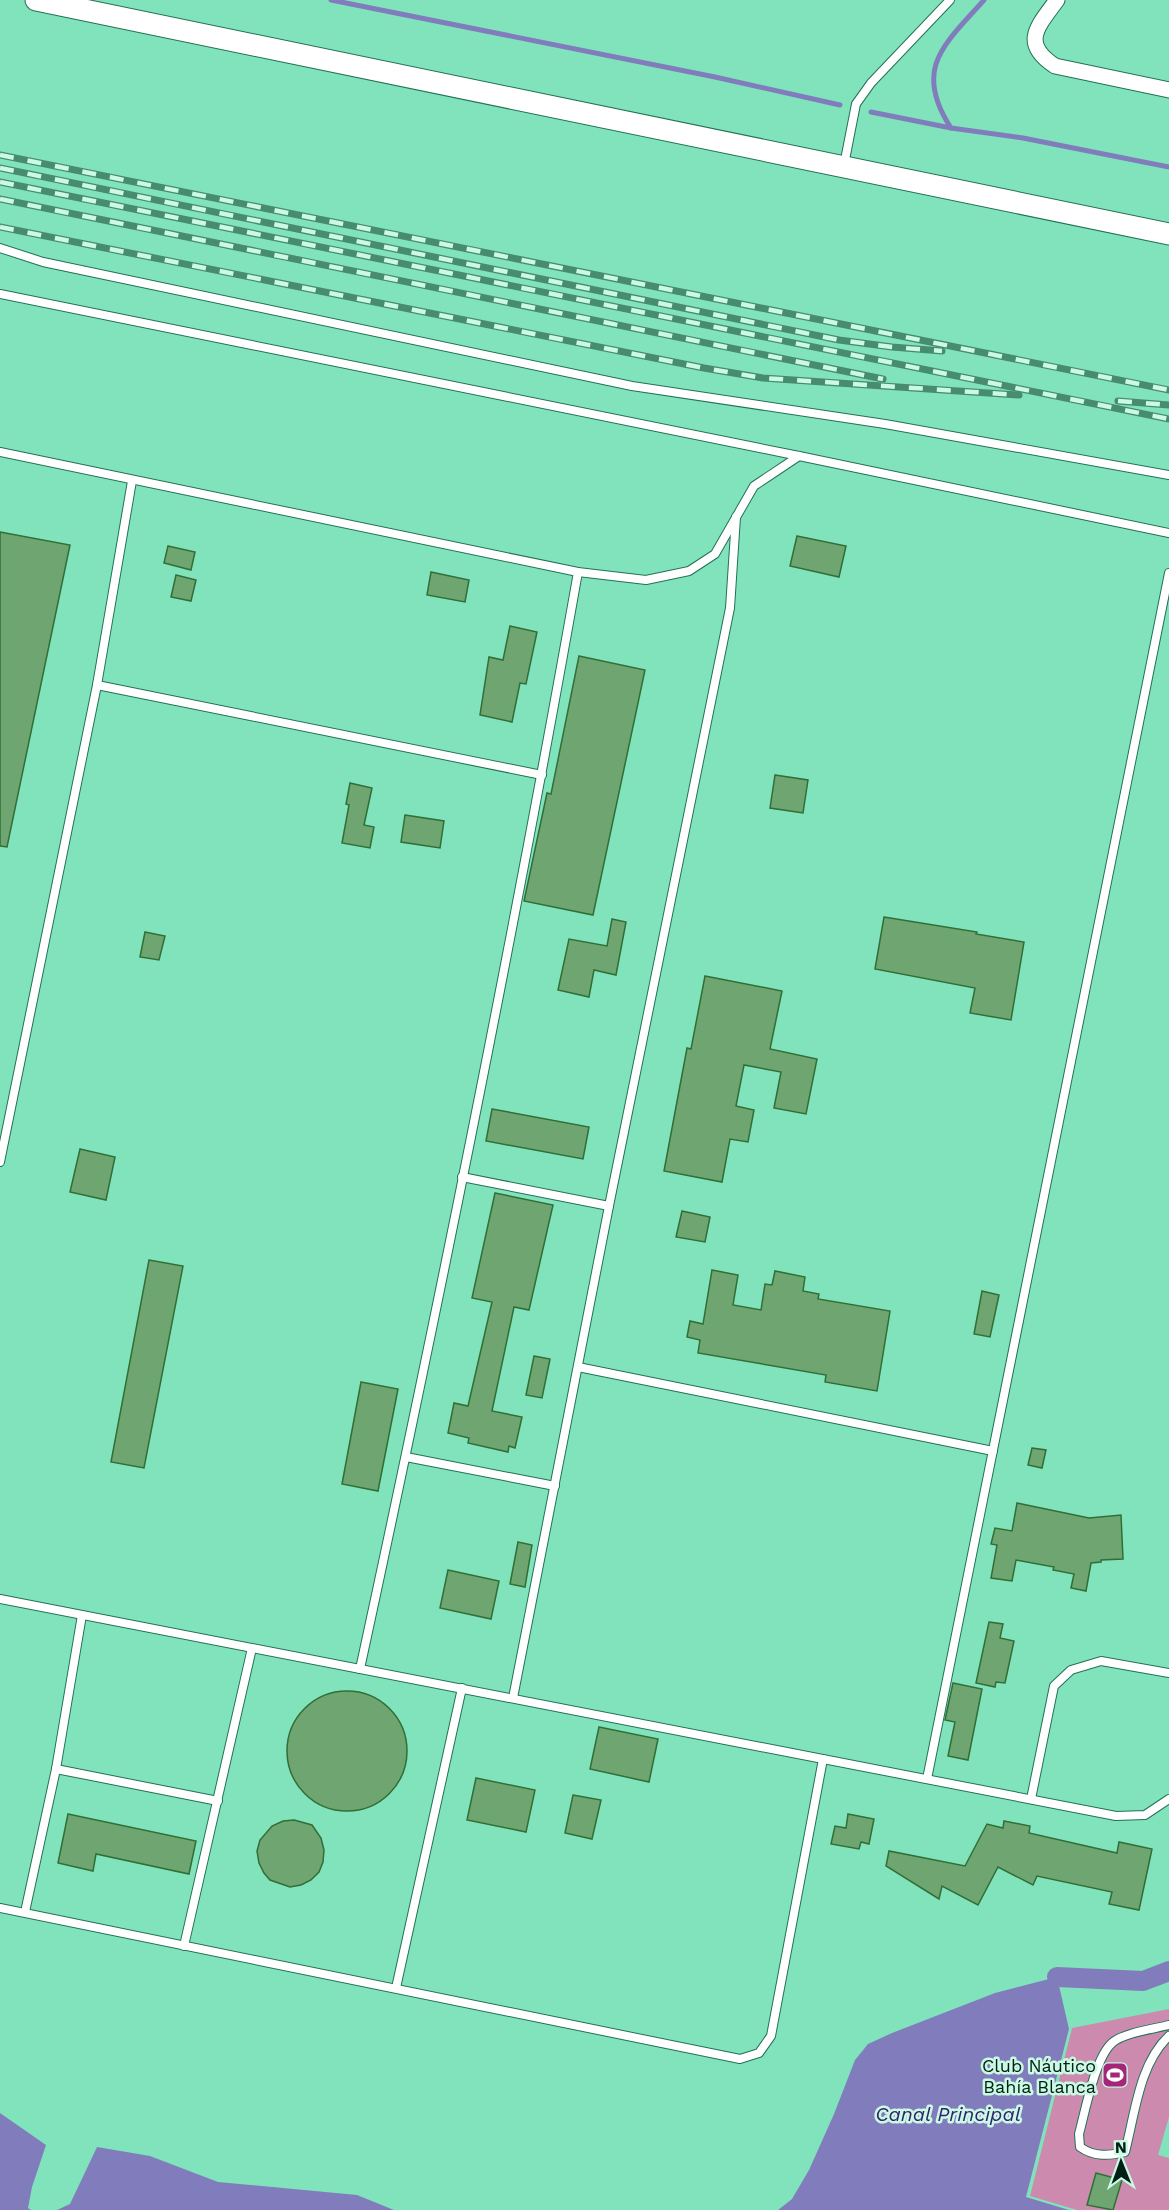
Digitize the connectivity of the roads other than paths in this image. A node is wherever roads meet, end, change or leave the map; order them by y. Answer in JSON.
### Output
{"nodes":[{"id":1,"x":36,"y":0,"type":"edge"},
{"id":2,"x":950,"y":0,"type":"edge"},
{"id":3,"x":1057,"y":0,"type":"edge"},
{"id":4,"x":1169,"y":90,"type":"edge"},
{"id":5,"x":844,"y":166,"type":"junction"},
{"id":6,"x":1169,"y":234,"type":"edge"},
{"id":7,"x":0,"y":248,"type":"edge"},
{"id":8,"x":0,"y":294,"type":"edge"},
{"id":9,"x":0,"y":452,"type":"edge"},
{"id":10,"x":799,"y":456,"type":"junction"},
{"id":11,"x":1169,"y":475,"type":"edge"},
{"id":12,"x":132,"y":481,"type":"junction"},
{"id":13,"x":736,"y":517,"type":"junction"},
{"id":14,"x":1169,"y":533,"type":"edge"},
{"id":15,"x":578,"y":572,"type":"junction"},
{"id":16,"x":1169,"y":573,"type":"edge"},
{"id":17,"x":97,"y":685,"type":"junction"},
{"id":18,"x":542,"y":775,"type":"junction"},
{"id":19,"x":0,"y":1162,"type":"edge"},
{"id":20,"x":462,"y":1177,"type":"junction"},
{"id":21,"x":609,"y":1206,"type":"junction"},
{"id":22,"x":578,"y":1367,"type":"junction"},
{"id":23,"x":993,"y":1450,"type":"junction"},
{"id":24,"x":406,"y":1457,"type":"junction"},
{"id":25,"x":555,"y":1486,"type":"junction"},
{"id":26,"x":0,"y":1599,"type":"edge"},
{"id":27,"x":82,"y":1615,"type":"junction"},
{"id":28,"x":252,"y":1648,"type":"junction"},
{"id":29,"x":360,"y":1669,"type":"junction"},
{"id":30,"x":1169,"y":1673,"type":"edge"},
{"id":31,"x":462,"y":1688,"type":"junction"},
{"id":32,"x":513,"y":1698,"type":"junction"},
{"id":33,"x":823,"y":1759,"type":"junction"},
{"id":34,"x":56,"y":1769,"type":"junction"},
{"id":35,"x":927,"y":1779,"type":"junction"},
{"id":36,"x":1031,"y":1799,"type":"junction"},
{"id":37,"x":1169,"y":1799,"type":"edge"},
{"id":38,"x":218,"y":1801,"type":"junction"},
{"id":39,"x":0,"y":1908,"type":"edge"},
{"id":40,"x":25,"y":1912,"type":"junction"},
{"id":41,"x":184,"y":1946,"type":"junction"},
{"id":42,"x":396,"y":1988,"type":"junction"},
{"id":43,"x":1169,"y":2025,"type":"edge"},
{"id":44,"x":1169,"y":2036,"type":"edge"}],
"edges":[{"from":1,"to":5,"type":"main road"},
{"from":2,"to":5,"type":"lane"},
{"from":3,"to":4,"type":"street"},
{"from":5,"to":6,"type":"main road"},
{"from":7,"to":11,"type":"lane"},
{"from":8,"to":10,"type":"lane"},
{"from":9,"to":12,"type":"lane"},
{"from":10,"to":13,"type":"lane"},
{"from":10,"to":14,"type":"lane"},
{"from":12,"to":15,"type":"lane"},
{"from":12,"to":17,"type":"lane"},
{"from":13,"to":15,"type":"lane"},
{"from":13,"to":21,"type":"lane"},
{"from":15,"to":18,"type":"lane"},
{"from":16,"to":23,"type":"lane"},
{"from":17,"to":18,"type":"lane"},
{"from":17,"to":19,"type":"lane"},
{"from":18,"to":20,"type":"lane"},
{"from":20,"to":21,"type":"lane"},
{"from":20,"to":24,"type":"lane"},
{"from":21,"to":22,"type":"lane"},
{"from":22,"to":23,"type":"lane"},
{"from":22,"to":25,"type":"lane"},
{"from":23,"to":35,"type":"lane"},
{"from":24,"to":25,"type":"lane"},
{"from":24,"to":29,"type":"lane"},
{"from":25,"to":32,"type":"lane"},
{"from":26,"to":27,"type":"lane"},
{"from":27,"to":28,"type":"lane"},
{"from":27,"to":34,"type":"lane"},
{"from":28,"to":29,"type":"lane"},
{"from":28,"to":38,"type":"lane"},
{"from":29,"to":31,"type":"lane"},
{"from":30,"to":36,"type":"lane"},
{"from":31,"to":32,"type":"lane"},
{"from":31,"to":42,"type":"lane"},
{"from":32,"to":33,"type":"lane"},
{"from":33,"to":35,"type":"lane"},
{"from":33,"to":42,"type":"lane"},
{"from":34,"to":38,"type":"lane"},
{"from":34,"to":40,"type":"lane"},
{"from":35,"to":36,"type":"lane"},
{"from":36,"to":37,"type":"lane"},
{"from":38,"to":41,"type":"lane"},
{"from":39,"to":40,"type":"lane"},
{"from":40,"to":41,"type":"lane"},
{"from":41,"to":42,"type":"lane"},
{"from":43,"to":44,"type":"lane"}]}
